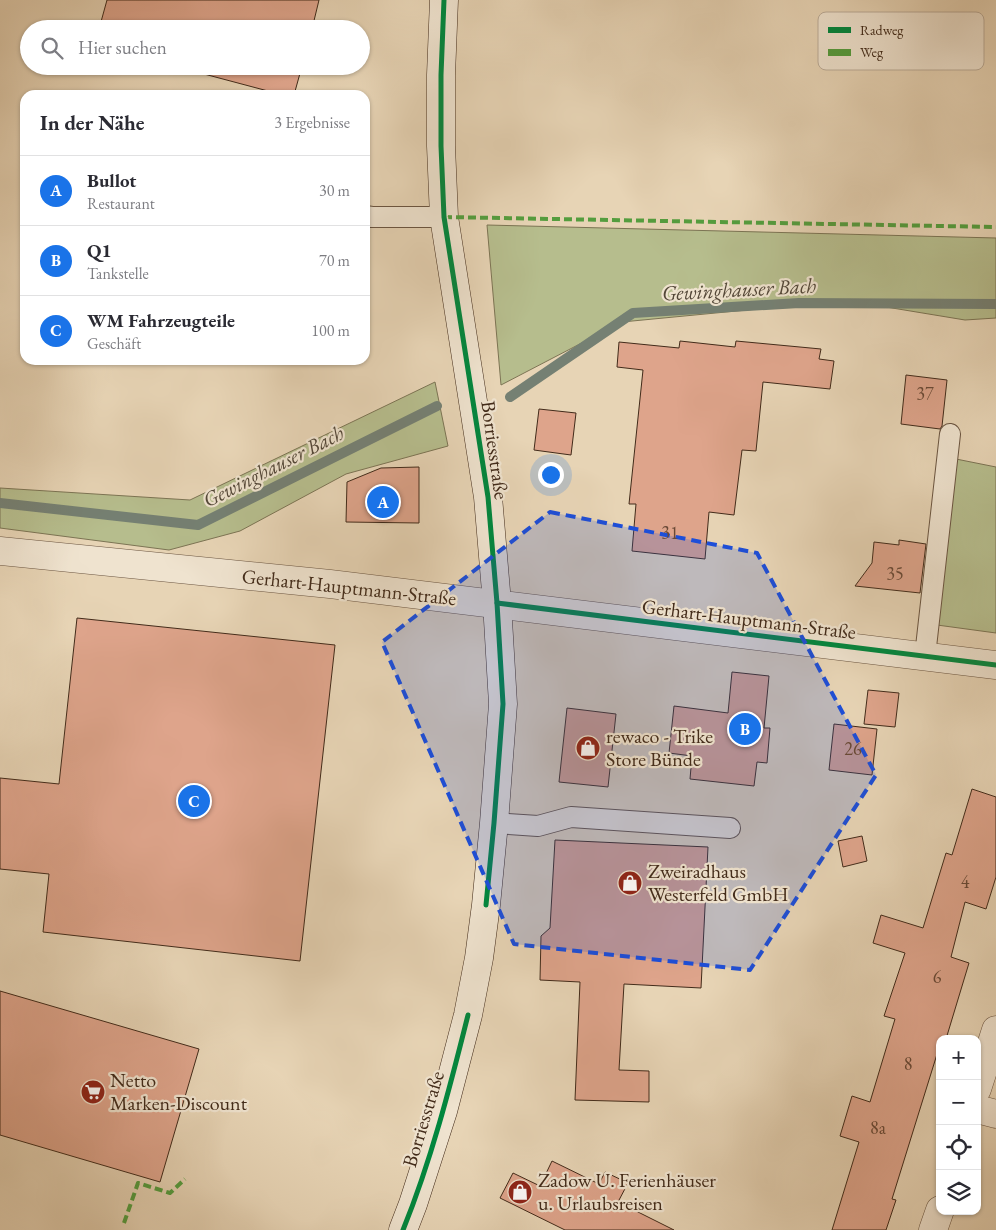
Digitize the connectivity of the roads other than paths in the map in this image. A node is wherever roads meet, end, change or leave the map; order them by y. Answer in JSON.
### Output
{"nodes":[{"id":1,"x":444,"y":0,"type":"edge"},
{"id":2,"x":370,"y":217,"type":"edge"},
{"id":3,"x":444,"y":217,"type":"junction"},
{"id":4,"x":950,"y":434,"type":"dead end"},
{"id":5,"x":0,"y":551,"type":"edge"},
{"id":6,"x":497,"y":603,"type":"junction"},
{"id":7,"x":926,"y":656,"type":"junction"},
{"id":8,"x":996,"y":665,"type":"edge"},
{"id":9,"x":494,"y":823,"type":"junction"},
{"id":10,"x":730,"y":828,"type":"dead end"},
{"id":11,"x":996,"y":1030,"type":"edge"},
{"id":12,"x":980,"y":1080,"type":"edge"},
{"id":13,"x":981,"y":1110,"type":"edge"},
{"id":14,"x":996,"y":1114,"type":"edge"},
{"id":15,"x":938,"y":1215,"type":"edge"},
{"id":16,"x":403,"y":1230,"type":"edge"},
{"id":17,"x":933,"y":1230,"type":"edge"}],
"edges":[{"from":1,"to":3,"type":"main road","name":"Borriesstraße"},
{"from":2,"to":3,"type":"lane"},
{"from":3,"to":6,"type":"main road","name":"Borriesstraße"},
{"from":4,"to":7,"type":"lane"},
{"from":5,"to":6,"type":"main road","name":"Gerhart-Hauptmann-Straße"},
{"from":6,"to":7,"type":"main road","name":"Gerhart-Hauptmann-Straße"},
{"from":6,"to":9,"type":"main road","name":"Borriesstraße"},
{"from":7,"to":8,"type":"main road","name":"Gerhart-Hauptmann-Straße"},
{"from":9,"to":10,"type":"lane"},
{"from":9,"to":16,"type":"main road","name":"Borriesstraße"},
{"from":11,"to":12,"type":"main road"},
{"from":13,"to":14,"type":"main road"},
{"from":15,"to":17,"type":"main road"}]}
